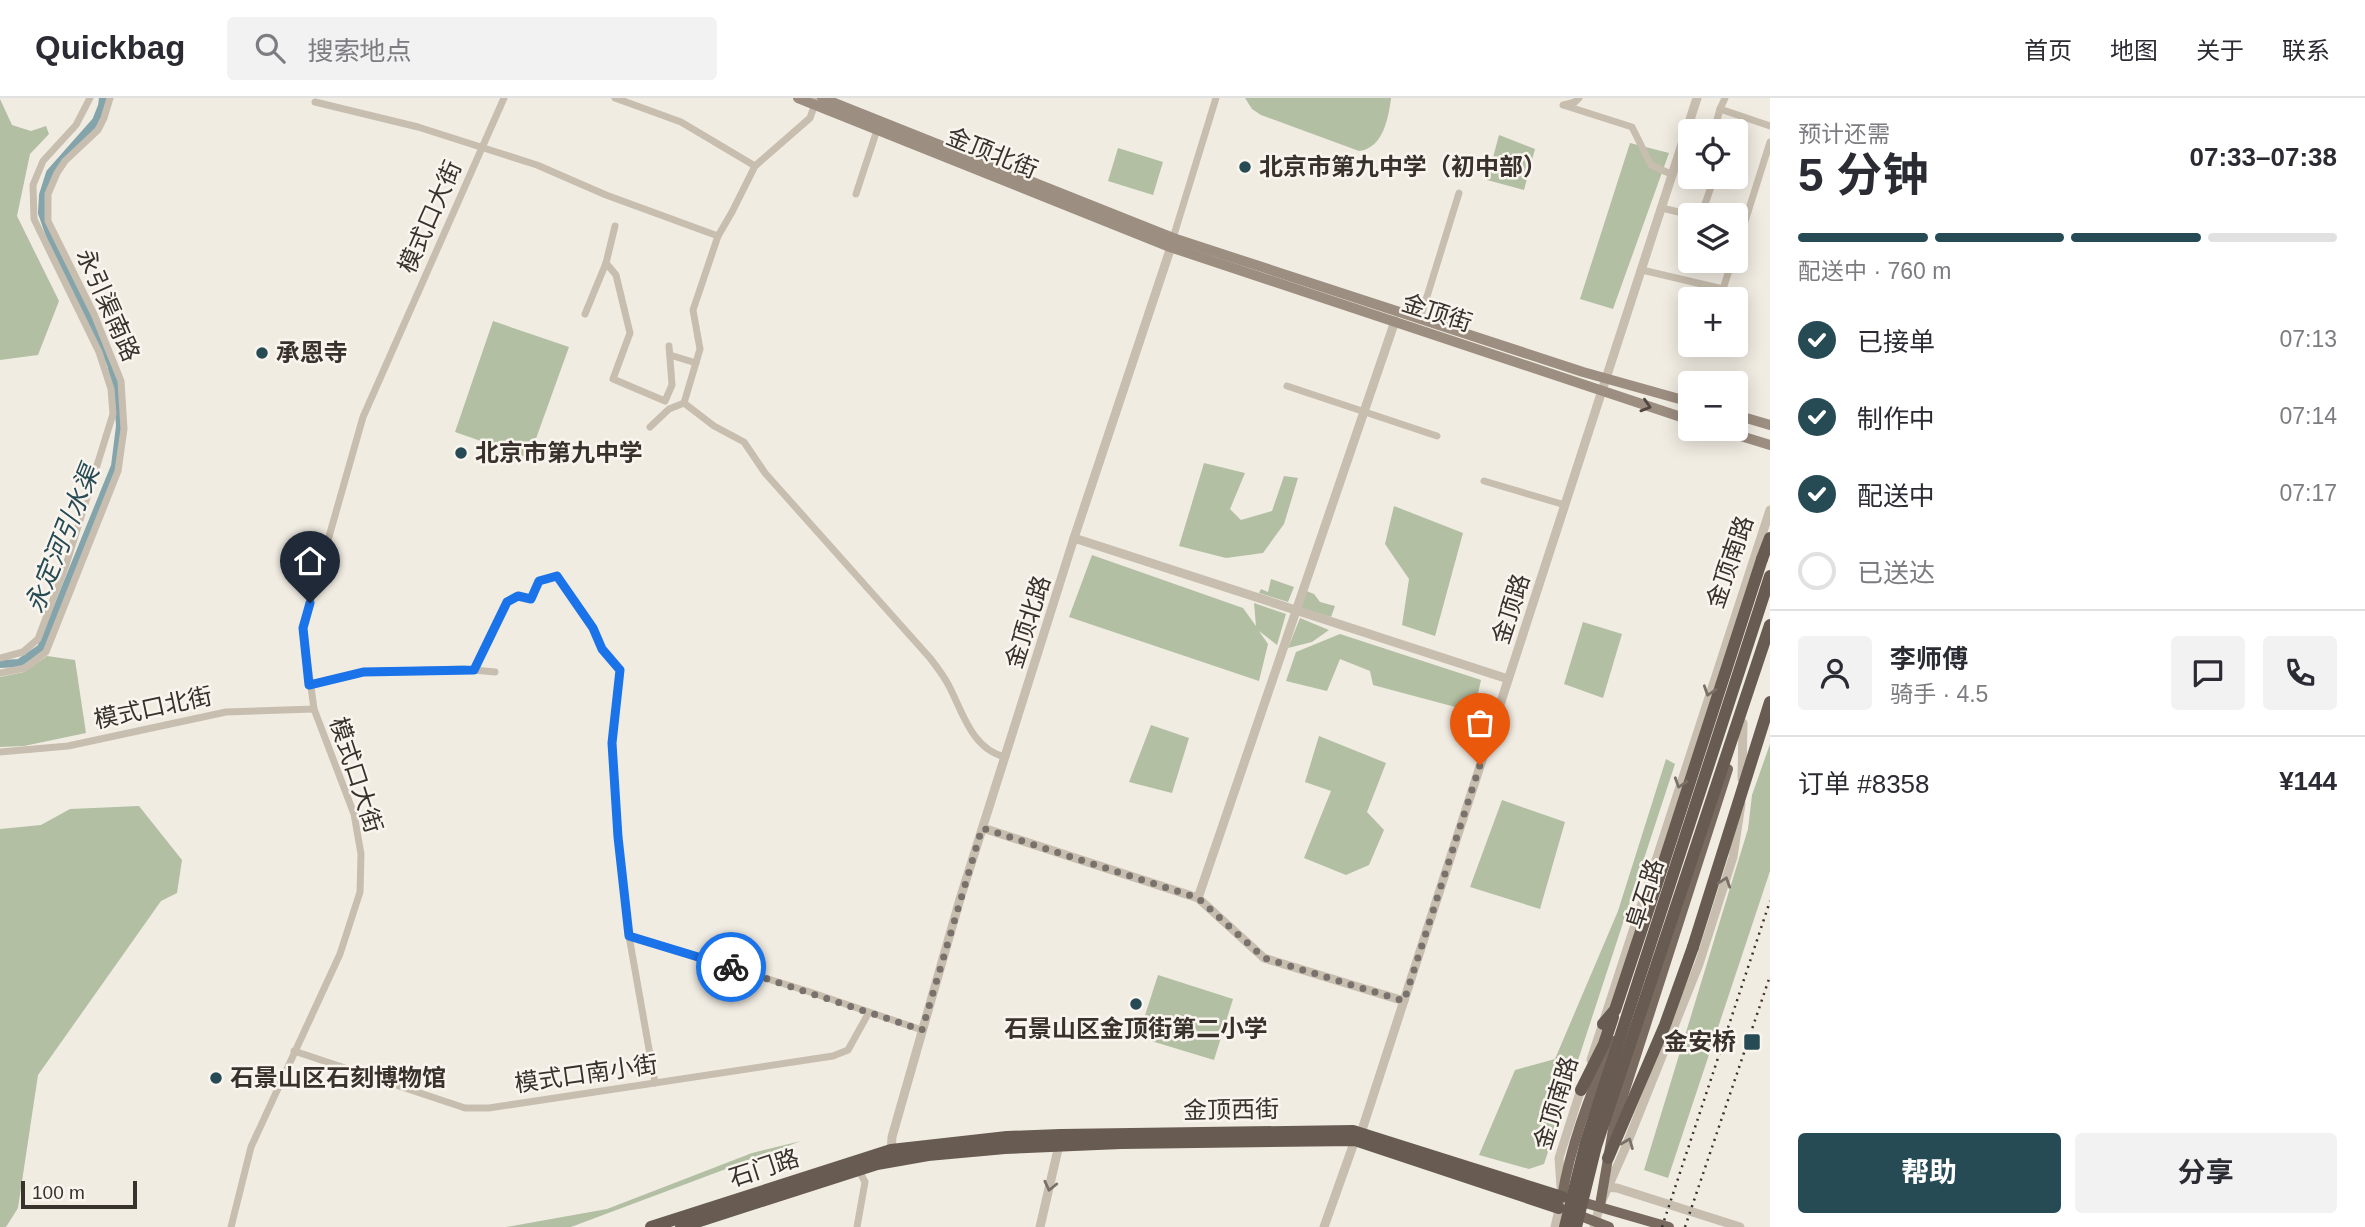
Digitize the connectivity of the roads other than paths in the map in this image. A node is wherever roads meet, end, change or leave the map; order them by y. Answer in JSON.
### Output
{"nodes":[{"id":1,"x":90,"y":98,"type":"edge"},
{"id":2,"x":110,"y":98,"type":"edge"},
{"id":3,"x":504,"y":98,"type":"edge"},
{"id":4,"x":615,"y":98,"type":"edge"},
{"id":5,"x":798,"y":98,"type":"edge"},
{"id":6,"x":1216,"y":98,"type":"edge"},
{"id":7,"x":1579,"y":98,"type":"edge"},
{"id":8,"x":1698,"y":98,"type":"edge"},
{"id":9,"x":1725,"y":98,"type":"edge"},
{"id":10,"x":818,"y":100,"type":"edge"},
{"id":11,"x":315,"y":102,"type":"dead end"},
{"id":12,"x":1720,"y":109,"type":"junction"},
{"id":13,"x":1717,"y":119,"type":"edge"},
{"id":14,"x":1770,"y":126,"type":"edge"},
{"id":15,"x":877,"y":130,"type":"junction"},
{"id":16,"x":1770,"y":142,"type":"edge"},
{"id":17,"x":482,"y":148,"type":"junction"},
{"id":18,"x":755,"y":166,"type":"junction"},
{"id":19,"x":1673,"y":175,"type":"junction"},
{"id":20,"x":1459,"y":193,"type":"dead end"},
{"id":21,"x":856,"y":194,"type":"dead end"},
{"id":22,"x":1748,"y":206,"type":"edge"},
{"id":23,"x":1662,"y":208,"type":"junction"},
{"id":24,"x":1678,"y":212,"type":"edge"},
{"id":25,"x":615,"y":226,"type":"dead end"},
{"id":26,"x":718,"y":236,"type":"junction"},
{"id":27,"x":1172,"y":243,"type":"junction"},
{"id":28,"x":606,"y":263,"type":"junction"},
{"id":29,"x":1642,"y":270,"type":"junction"},
{"id":30,"x":1728,"y":273,"type":"edge"},
{"id":31,"x":585,"y":314,"type":"dead end"},
{"id":32,"x":1420,"y":319,"type":"junction"},
{"id":33,"x":1395,"y":321,"type":"junction"},
{"id":34,"x":696,"y":363,"type":"junction"},
{"id":35,"x":1606,"y":378,"type":"junction"},
{"id":36,"x":1287,"y":386,"type":"dead end"},
{"id":37,"x":1602,"y":391,"type":"junction"},
{"id":38,"x":1678,"y":399,"type":"edge"},
{"id":39,"x":684,"y":403,"type":"junction"},
{"id":40,"x":1364,"y":412,"type":"junction"},
{"id":41,"x":1678,"y":416,"type":"edge"},
{"id":42,"x":1748,"y":419,"type":"edge"},
{"id":43,"x":1770,"y":425,"type":"edge"},
{"id":44,"x":650,"y":427,"type":"dead end"},
{"id":45,"x":1437,"y":436,"type":"dead end"},
{"id":46,"x":1748,"y":438,"type":"edge"},
{"id":47,"x":1770,"y":445,"type":"edge"},
{"id":48,"x":1484,"y":481,"type":"dead end"},
{"id":49,"x":1565,"y":505,"type":"junction"},
{"id":50,"x":1770,"y":510,"type":"edge"},
{"id":51,"x":1074,"y":538,"type":"junction"},
{"id":52,"x":1770,"y":538,"type":"edge"},
{"id":53,"x":1770,"y":567,"type":"edge"},
{"id":54,"x":1751,"y":568,"type":"junction"},
{"id":55,"x":1770,"y":576,"type":"edge"},
{"id":56,"x":1761,"y":594,"type":"junction"},
{"id":57,"x":1295,"y":610,"type":"junction"},
{"id":58,"x":1770,"y":625,"type":"edge"},
{"id":59,"x":1770,"y":641,"type":"edge"},
{"id":60,"x":0,"y":658,"type":"edge"},
{"id":61,"x":474,"y":670,"type":"junction"},
{"id":62,"x":495,"y":671,"type":"dead end"},
{"id":63,"x":0,"y":673,"type":"edge"},
{"id":64,"x":1508,"y":679,"type":"junction"},
{"id":65,"x":309,"y":685,"type":"junction"},
{"id":66,"x":1727,"y":699,"type":"junction"},
{"id":67,"x":1770,"y":702,"type":"edge"},
{"id":68,"x":314,"y":709,"type":"junction"},
{"id":69,"x":1700,"y":718,"type":"junction"},
{"id":70,"x":1743,"y":723,"type":"junction"},
{"id":71,"x":0,"y":752,"type":"edge"},
{"id":72,"x":1005,"y":757,"type":"junction"},
{"id":73,"x":982,"y":828,"type":"junction"},
{"id":74,"x":1198,"y":898,"type":"junction"},
{"id":75,"x":629,"y":936,"type":"junction"},
{"id":76,"x":1404,"y":1001,"type":"junction"},
{"id":77,"x":1615,"y":1010,"type":"junction"},
{"id":78,"x":868,"y":1014,"type":"junction"},
{"id":79,"x":1603,"y":1024,"type":"junction"},
{"id":80,"x":1621,"y":1026,"type":"junction"},
{"id":81,"x":922,"y":1030,"type":"junction"},
{"id":82,"x":294,"y":1051,"type":"junction"},
{"id":83,"x":655,"y":1083,"type":"junction"},
{"id":84,"x":1586,"y":1089,"type":"junction"},
{"id":85,"x":1358,"y":1136,"type":"junction"},
{"id":86,"x":1059,"y":1145,"type":"junction"},
{"id":87,"x":891,"y":1156,"type":"junction"},
{"id":88,"x":1608,"y":1158,"type":"junction"},
{"id":89,"x":858,"y":1169,"type":"junction"},
{"id":90,"x":1606,"y":1187,"type":"junction"},
{"id":91,"x":1560,"y":1202,"type":"junction"},
{"id":92,"x":1600,"y":1205,"type":"junction"},
{"id":93,"x":1594,"y":1224,"type":"edge"},
{"id":94,"x":231,"y":1227,"type":"edge"},
{"id":95,"x":651,"y":1227,"type":"edge"},
{"id":96,"x":681,"y":1227,"type":"edge"},
{"id":97,"x":857,"y":1227,"type":"edge"},
{"id":98,"x":1040,"y":1227,"type":"edge"},
{"id":99,"x":1324,"y":1227,"type":"edge"},
{"id":100,"x":1555,"y":1227,"type":"edge"},
{"id":101,"x":1565,"y":1227,"type":"edge"},
{"id":102,"x":1578,"y":1227,"type":"edge"},
{"id":103,"x":1609,"y":1227,"type":"edge"},
{"id":104,"x":1669,"y":1227,"type":"edge"},
{"id":105,"x":1740,"y":1227,"type":"edge"}],
"edges":[{"from":1,"to":60,"type":"street"},
{"from":2,"to":63,"type":"street","name":"永引渠南路"},
{"from":3,"to":17,"type":"street","name":"模式口大街"},
{"from":4,"to":18,"type":"street"},
{"from":5,"to":10,"type":"main road","name":"金顶北街"},
{"from":6,"to":27,"type":"street","name":"金顶北路"},
{"from":7,"to":19,"type":"street"},
{"from":8,"to":19,"type":"street","name":"金顶路"},
{"from":9,"to":12,"type":"street"},
{"from":10,"to":15,"type":"main road","name":"金顶北街"},
{"from":10,"to":18,"type":"street"},
{"from":10,"to":27,"type":"main road","name":"金顶北街"},
{"from":11,"to":17,"type":"street"},
{"from":12,"to":13,"type":"street"},
{"from":12,"to":14,"type":"street"},
{"from":15,"to":21,"type":"street"},
{"from":15,"to":27,"type":"main road","name":"金顶北街"},
{"from":16,"to":22,"type":"street"},
{"from":17,"to":26,"type":"street"},
{"from":17,"to":65,"type":"street","name":"模式口大街"},
{"from":18,"to":26,"type":"street"},
{"from":19,"to":23,"type":"street","name":"金顶路"},
{"from":20,"to":32,"type":"street"},
{"from":23,"to":24,"type":"street"},
{"from":23,"to":29,"type":"street","name":"金顶路"},
{"from":25,"to":28,"type":"street"},
{"from":26,"to":34,"type":"street"},
{"from":27,"to":32,"type":"main road","name":"金顶街"},
{"from":27,"to":33,"type":"main road","name":"金顶街"},
{"from":27,"to":51,"type":"street","name":"金顶北路"},
{"from":28,"to":31,"type":"street"},
{"from":28,"to":34,"type":"street"},
{"from":29,"to":30,"type":"street"},
{"from":29,"to":35,"type":"street","name":"金顶路"},
{"from":32,"to":35,"type":"main road","name":"金顶街"},
{"from":33,"to":37,"type":"main road","name":"金顶街"},
{"from":33,"to":40,"type":"street"},
{"from":34,"to":39,"type":"street"},
{"from":35,"to":37,"type":"street","name":"金顶路"},
{"from":35,"to":38,"type":"main road","name":"金顶街"},
{"from":36,"to":40,"type":"street"},
{"from":37,"to":41,"type":"main road","name":"金顶街","one_way":true},
{"from":37,"to":49,"type":"street","name":"金顶路"},
{"from":39,"to":44,"type":"street"},
{"from":39,"to":72,"type":"street"},
{"from":40,"to":45,"type":"street"},
{"from":40,"to":57,"type":"street"},
{"from":42,"to":43,"type":"main road"},
{"from":46,"to":47,"type":"main road"},
{"from":48,"to":49,"type":"street"},
{"from":49,"to":64,"type":"street","name":"金顶路"},
{"from":50,"to":54,"type":"street","name":"金顶南路"},
{"from":51,"to":57,"type":"street"},
{"from":51,"to":72,"type":"street","name":"金顶北路"},
{"from":52,"to":77,"type":"highway","bridge":true},
{"from":53,"to":56,"type":"main road","name":"金顶南路"},
{"from":54,"to":56,"type":"street"},
{"from":54,"to":69,"type":"street","name":"金顶南路","one_way":true},
{"from":55,"to":101,"type":"highway","name":"阜石路","bridge":true},
{"from":56,"to":66,"type":"main road","name":"金顶南路"},
{"from":57,"to":64,"type":"street"},
{"from":57,"to":74,"type":"street"},
{"from":58,"to":102,"type":"highway","name":"阜石路","bridge":true},
{"from":59,"to":70,"type":"main road"},
{"from":61,"to":62,"type":"street"},
{"from":61,"to":65,"type":"street"},
{"from":61,"to":75,"type":"street"},
{"from":64,"to":76,"type":"street","name":"金顶路"},
{"from":65,"to":68,"type":"street","name":"模式口大街"},
{"from":66,"to":69,"type":"street"},
{"from":66,"to":80,"type":"main road","name":"金顶南路"},
{"from":67,"to":88,"type":"highway","bridge":true},
{"from":68,"to":71,"type":"street","name":"模式口北街"},
{"from":68,"to":82,"type":"street","name":"模式口大街"},
{"from":69,"to":79,"type":"street","name":"金顶南路","one_way":true},
{"from":70,"to":88,"type":"main road"},
{"from":90,"to":70,"type":"street","one_way":true},
{"from":72,"to":73,"type":"street","name":"金顶北路"},
{"from":73,"to":74,"type":"street"},
{"from":73,"to":81,"type":"street","name":"金顶北路"},
{"from":74,"to":76,"type":"street"},
{"from":75,"to":78,"type":"street"},
{"from":75,"to":83,"type":"street"},
{"from":76,"to":85,"type":"street","name":"金顶路"},
{"from":77,"to":79,"type":"highway"},
{"from":77,"to":84,"type":"highway"},
{"from":78,"to":81,"type":"street"},
{"from":78,"to":83,"type":"street","name":"模式口南小街"},
{"from":79,"to":84,"type":"street","name":"金顶南路"},
{"from":80,"to":84,"type":"main road"},
{"from":80,"to":91,"type":"main road","name":"金顶南路"},
{"from":81,"to":87,"type":"street","name":"金顶北路"},
{"from":82,"to":83,"type":"street","name":"模式口南小街"},
{"from":82,"to":94,"type":"street","name":"模式口大街"},
{"from":84,"to":91,"type":"main road"},
{"from":85,"to":86,"type":"highway","name":"金顶西街"},
{"from":85,"to":87,"type":"highway","name":"金顶西街"},
{"from":85,"to":91,"type":"highway","name":"金顶西街"},
{"from":85,"to":99,"type":"street","name":"金顶路"},
{"from":86,"to":87,"type":"highway","name":"金顶西街"},
{"from":86,"to":98,"type":"street","one_way":true},
{"from":87,"to":89,"type":"highway","name":"石门路"},
{"from":87,"to":95,"type":"highway","name":"石门路"},
{"from":88,"to":90,"type":"main road"},
{"from":89,"to":96,"type":"highway","name":"石门路"},
{"from":89,"to":97,"type":"street"},
{"from":90,"to":92,"type":"main road"},
{"from":90,"to":105,"type":"street"},
{"from":91,"to":92,"type":"main road"},
{"from":91,"to":93,"type":"main road"},
{"from":91,"to":100,"type":"street"},
{"from":91,"to":102,"type":"street"},
{"from":92,"to":93,"type":"street"},
{"from":92,"to":104,"type":"main road"},
{"from":93,"to":103,"type":"main road"}]}
